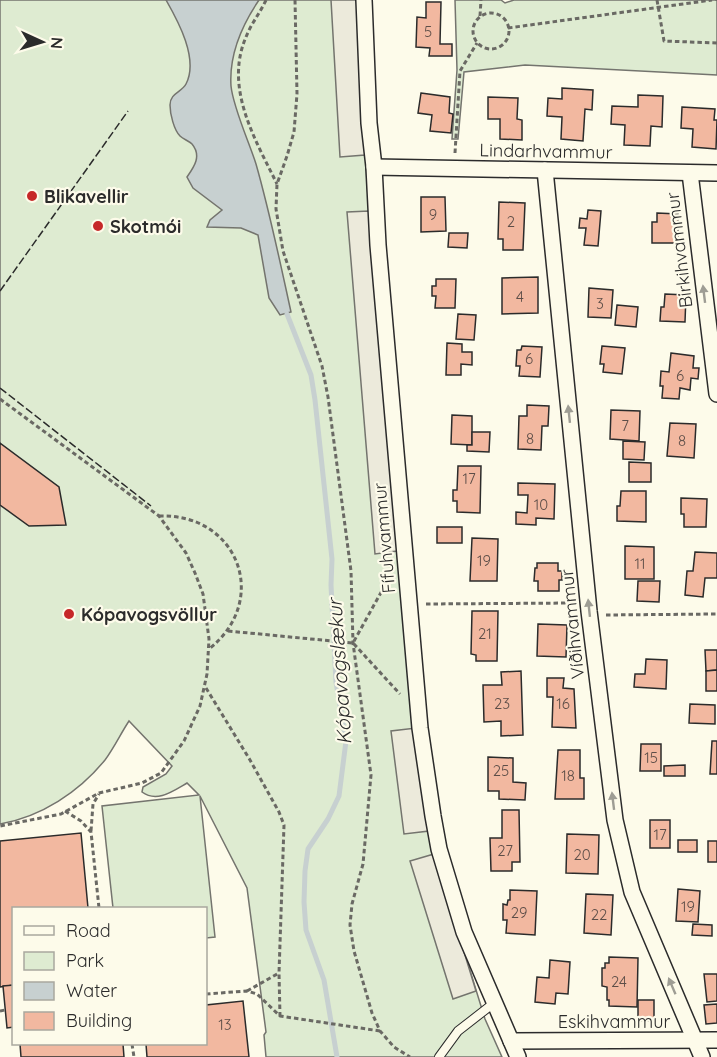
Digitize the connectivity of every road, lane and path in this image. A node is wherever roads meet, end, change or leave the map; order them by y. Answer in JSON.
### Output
{"nodes":[{"id":1,"x":266,"y":0,"type":"edge"},
{"id":2,"x":295,"y":0,"type":"edge"},
{"id":3,"x":364,"y":0,"type":"edge"},
{"id":4,"x":481,"y":0,"type":"edge"},
{"id":5,"x":657,"y":0,"type":"edge"},
{"id":6,"x":712,"y":0,"type":"edge"},
{"id":7,"x":658,"y":7,"type":"junction"},
{"id":8,"x":480,"y":17,"type":"junction"},
{"id":9,"x":508,"y":28,"type":"junction"},
{"id":10,"x":477,"y":43,"type":"junction"},
{"id":11,"x":717,"y":43,"type":"edge"},
{"id":12,"x":374,"y":167,"type":"junction"},
{"id":13,"x":454,"y":169,"type":"junction"},
{"id":14,"x":545,"y":170,"type":"junction"},
{"id":15,"x":690,"y":173,"type":"junction"},
{"id":16,"x":717,"y":173,"type":"edge"},
{"id":17,"x":277,"y":184,"type":"junction"},
{"id":18,"x":717,"y":394,"type":"edge"},
{"id":19,"x":0,"y":399,"type":"edge"},
{"id":20,"x":159,"y":516,"type":"junction"},
{"id":21,"x":406,"y":574,"type":"junction"},
{"id":22,"x":409,"y":604,"type":"junction"},
{"id":23,"x":589,"y":611,"type":"junction"},
{"id":24,"x":717,"y":614,"type":"edge"},
{"id":25,"x":228,"y":631,"type":"junction"},
{"id":26,"x":353,"y":643,"type":"junction"},
{"id":27,"x":209,"y":649,"type":"junction"},
{"id":28,"x":205,"y":687,"type":"junction"},
{"id":29,"x":418,"y":704,"type":"junction"},
{"id":30,"x":99,"y":793,"type":"junction"},
{"id":31,"x":65,"y":811,"type":"junction"},
{"id":32,"x":0,"y":826,"type":"edge"},
{"id":33,"x":91,"y":832,"type":"junction"},
{"id":34,"x":99,"y":907,"type":"edge"},
{"id":35,"x":279,"y":973,"type":"junction"},
{"id":36,"x":247,"y":991,"type":"junction"},
{"id":37,"x":207,"y":994,"type":"edge"},
{"id":38,"x":495,"y":1003,"type":"junction"},
{"id":39,"x":5,"y":1010,"type":"dead end"},
{"id":40,"x":0,"y":1011,"type":"edge"},
{"id":41,"x":280,"y":1016,"type":"junction"},
{"id":42,"x":380,"y":1031,"type":"junction"},
{"id":43,"x":695,"y":1040,"type":"junction"},
{"id":44,"x":717,"y":1040,"type":"edge"},
{"id":45,"x":510,"y":1041,"type":"junction"},
{"id":46,"x":410,"y":1057,"type":"edge"},
{"id":47,"x":439,"y":1057,"type":"edge"},
{"id":48,"x":518,"y":1057,"type":"edge"},
{"id":49,"x":702,"y":1057,"type":"edge"}],
"edges":[{"from":1,"to":17,"type":"path"},
{"from":2,"to":17,"type":"path"},
{"from":3,"to":12,"type":"street","name":"Fífuhvammur"},
{"from":4,"to":8,"type":"path"},
{"from":5,"to":7,"type":"path"},
{"from":6,"to":7,"type":"path"},
{"from":7,"to":9,"type":"path"},
{"from":7,"to":11,"type":"path"},
{"from":8,"to":9,"type":"path"},
{"from":8,"to":10,"type":"path"},
{"from":9,"to":10,"type":"path"},
{"from":10,"to":13,"type":"path"},
{"from":12,"to":13,"type":"street","name":"Lindarhvammur"},
{"from":12,"to":21,"type":"street","name":"Fífuhvammur"},
{"from":13,"to":14,"type":"street","name":"Lindarhvammur"},
{"from":14,"to":15,"type":"street","name":"Lindarhvammur"},
{"from":23,"to":14,"type":"street","name":"Víðihvammur","one_way":true},
{"from":15,"to":16,"type":"street","name":"Lindarhvammur"},
{"from":18,"to":15,"type":"street","name":"Birkihvammur","one_way":true},
{"from":17,"to":26,"type":"path"},
{"from":19,"to":20,"type":"path"},
{"from":20,"to":25,"type":"path"},
{"from":20,"to":27,"type":"path"},
{"from":21,"to":22,"type":"street","name":"Fífuhvammur"},
{"from":21,"to":26,"type":"path"},
{"from":22,"to":23,"type":"path"},
{"from":22,"to":29,"type":"street","name":"Fífuhvammur"},
{"from":23,"to":24,"type":"path"},
{"from":43,"to":23,"type":"street","name":"Víðihvammur","one_way":true},
{"from":25,"to":26,"type":"path"},
{"from":25,"to":27,"type":"path"},
{"from":26,"to":29,"type":"path"},
{"from":26,"to":42,"type":"path"},
{"from":27,"to":28,"type":"path"},
{"from":28,"to":30,"type":"path"},
{"from":28,"to":35,"type":"path"},
{"from":29,"to":38,"type":"street","name":"Fífuhvammur"},
{"from":30,"to":31,"type":"path"},
{"from":30,"to":33,"type":"path"},
{"from":31,"to":32,"type":"path"},
{"from":31,"to":33,"type":"path"},
{"from":33,"to":34,"type":"path"},
{"from":35,"to":36,"type":"path"},
{"from":35,"to":41,"type":"path"},
{"from":36,"to":37,"type":"path"},
{"from":36,"to":41,"type":"path"},
{"from":38,"to":45,"type":"street","name":"Fífuhvammur"},
{"from":38,"to":47,"type":"lane"},
{"from":39,"to":40,"type":"path"},
{"from":41,"to":42,"type":"path"},
{"from":42,"to":46,"type":"path"},
{"from":43,"to":44,"type":"street","name":"Eskihvammur"},
{"from":43,"to":45,"type":"street","name":"Eskihvammur"},
{"from":43,"to":49,"type":"street","name":"Víðihvammur"},
{"from":45,"to":48,"type":"street","name":"Fífuhvammur"}]}
